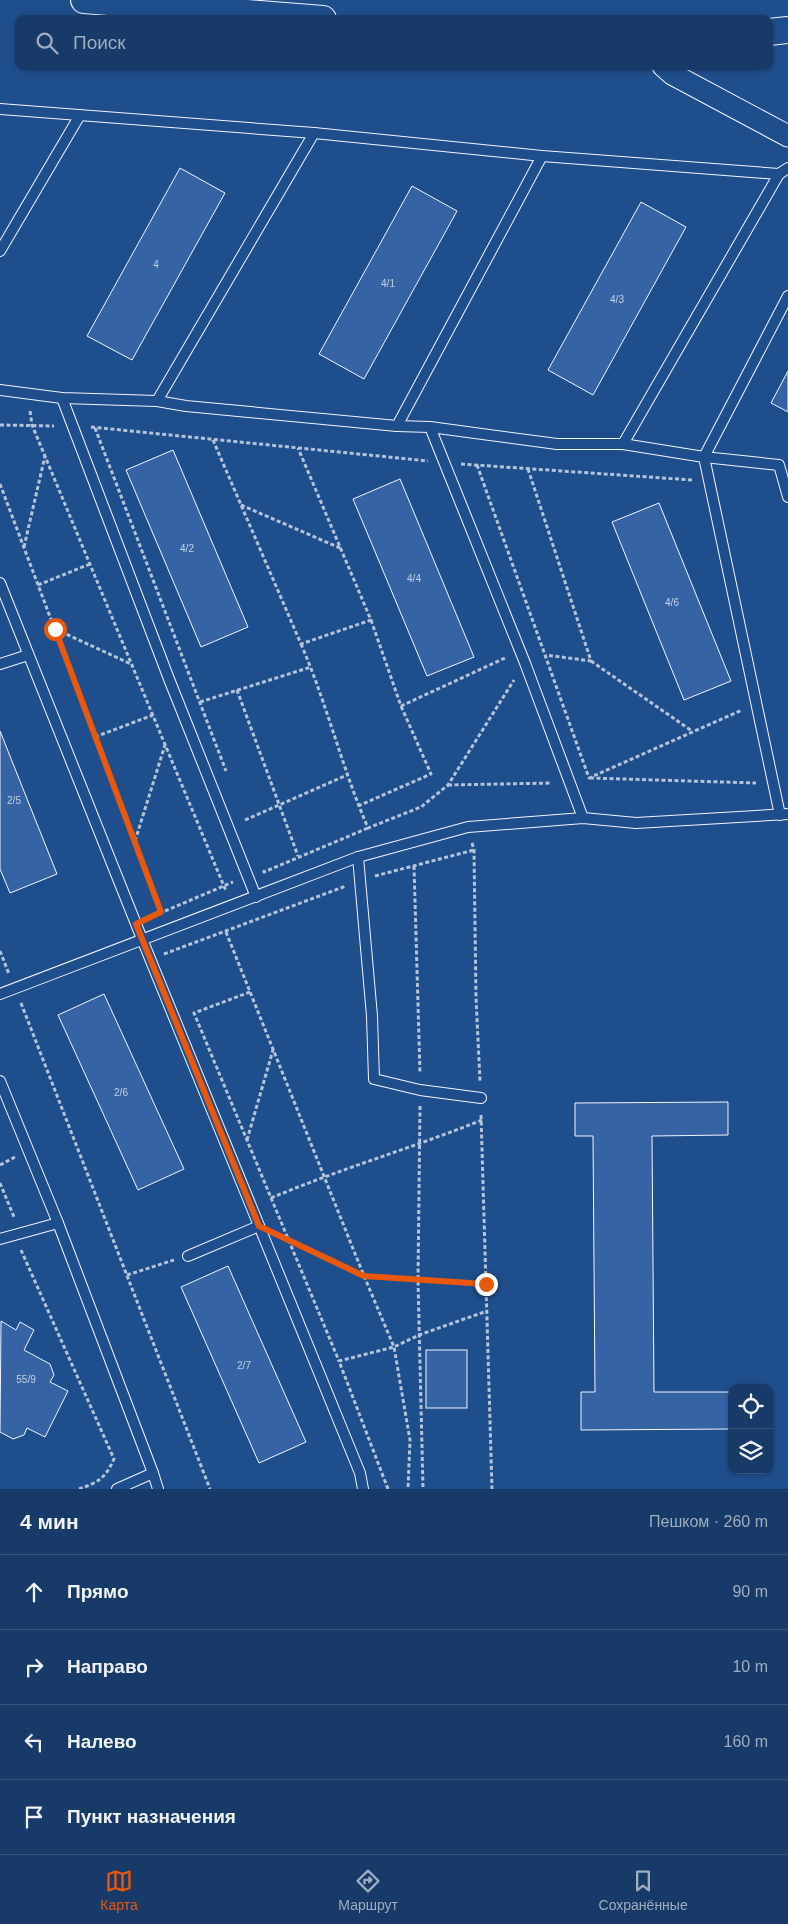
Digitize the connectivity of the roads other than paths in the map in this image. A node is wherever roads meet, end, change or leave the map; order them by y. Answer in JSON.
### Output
{"nodes":[{"id":1,"x":84,"y":0,"type":"edge"},
{"id":2,"x":273,"y":15,"type":"edge"},
{"id":3,"x":788,"y":30,"type":"edge"},
{"id":4,"x":773,"y":32,"type":"edge"},
{"id":5,"x":668,"y":70,"type":"edge"},
{"id":6,"x":0,"y":109,"type":"edge"},
{"id":7,"x":80,"y":115,"type":"junction"},
{"id":8,"x":314,"y":133,"type":"junction"},
{"id":9,"x":788,"y":136,"type":"edge"},
{"id":10,"x":542,"y":156,"type":"junction"},
{"id":11,"x":788,"y":168,"type":"edge"},
{"id":12,"x":779,"y":174,"type":"junction"},
{"id":13,"x":0,"y":251,"type":"edge"},
{"id":14,"x":788,"y":296,"type":"edge"},
{"id":15,"x":0,"y":390,"type":"edge"},
{"id":16,"x":62,"y":398,"type":"junction"},
{"id":17,"x":157,"y":401,"type":"junction"},
{"id":18,"x":397,"y":426,"type":"junction"},
{"id":19,"x":430,"y":427,"type":"junction"},
{"id":20,"x":623,"y":444,"type":"junction"},
{"id":21,"x":704,"y":457,"type":"junction"},
{"id":22,"x":783,"y":466,"type":"edge"},
{"id":23,"x":788,"y":497,"type":"edge"},
{"id":24,"x":0,"y":582,"type":"edge"},
{"id":25,"x":28,"y":655,"type":"junction"},
{"id":26,"x":0,"y":664,"type":"edge"},
{"id":27,"x":784,"y":814,"type":"edge"},
{"id":28,"x":583,"y":818,"type":"junction"},
{"id":29,"x":358,"y":857,"type":"junction"},
{"id":30,"x":256,"y":897,"type":"junction"},
{"id":31,"x":142,"y":939,"type":"junction"},
{"id":32,"x":0,"y":994,"type":"edge"},
{"id":33,"x":0,"y":1081,"type":"edge"},
{"id":34,"x":481,"y":1098,"type":"road end"},
{"id":35,"x":58,"y":1223,"type":"junction"},
{"id":36,"x":259,"y":1226,"type":"junction"},
{"id":37,"x":0,"y":1240,"type":"edge"},
{"id":38,"x":188,"y":1256,"type":"road end"},
{"id":39,"x":153,"y":1473,"type":"junction"},
{"id":40,"x":117,"y":1489,"type":"edge"},
{"id":41,"x":158,"y":1489,"type":"edge"},
{"id":42,"x":363,"y":1489,"type":"edge"}],
"edges":[{"from":1,"to":2,"type":"street"},
{"from":3,"to":4,"type":"street"},
{"from":5,"to":9,"type":"street"},
{"from":6,"to":7,"type":"lane"},
{"from":7,"to":8,"type":"lane"},
{"from":7,"to":13,"type":"lane"},
{"from":8,"to":10,"type":"lane"},
{"from":8,"to":17,"type":"lane"},
{"from":10,"to":12,"type":"lane"},
{"from":10,"to":18,"type":"lane"},
{"from":11,"to":12,"type":"lane"},
{"from":12,"to":20,"type":"lane"},
{"from":14,"to":21,"type":"lane"},
{"from":15,"to":16,"type":"lane"},
{"from":16,"to":17,"type":"lane"},
{"from":16,"to":30,"type":"lane"},
{"from":17,"to":18,"type":"lane"},
{"from":18,"to":19,"type":"lane"},
{"from":19,"to":20,"type":"lane"},
{"from":19,"to":28,"type":"lane"},
{"from":20,"to":21,"type":"lane"},
{"from":21,"to":22,"type":"lane"},
{"from":21,"to":27,"type":"lane"},
{"from":22,"to":23,"type":"lane"},
{"from":24,"to":25,"type":"lane"},
{"from":25,"to":26,"type":"lane"},
{"from":25,"to":31,"type":"lane"},
{"from":27,"to":28,"type":"lane"},
{"from":28,"to":29,"type":"lane"},
{"from":29,"to":30,"type":"lane"},
{"from":29,"to":34,"type":"lane"},
{"from":30,"to":31,"type":"lane"},
{"from":31,"to":32,"type":"lane"},
{"from":31,"to":36,"type":"lane"},
{"from":33,"to":35,"type":"lane"},
{"from":35,"to":37,"type":"lane"},
{"from":35,"to":39,"type":"lane"},
{"from":36,"to":38,"type":"lane"},
{"from":36,"to":42,"type":"lane"},
{"from":39,"to":40,"type":"lane"},
{"from":39,"to":41,"type":"lane"}]}
